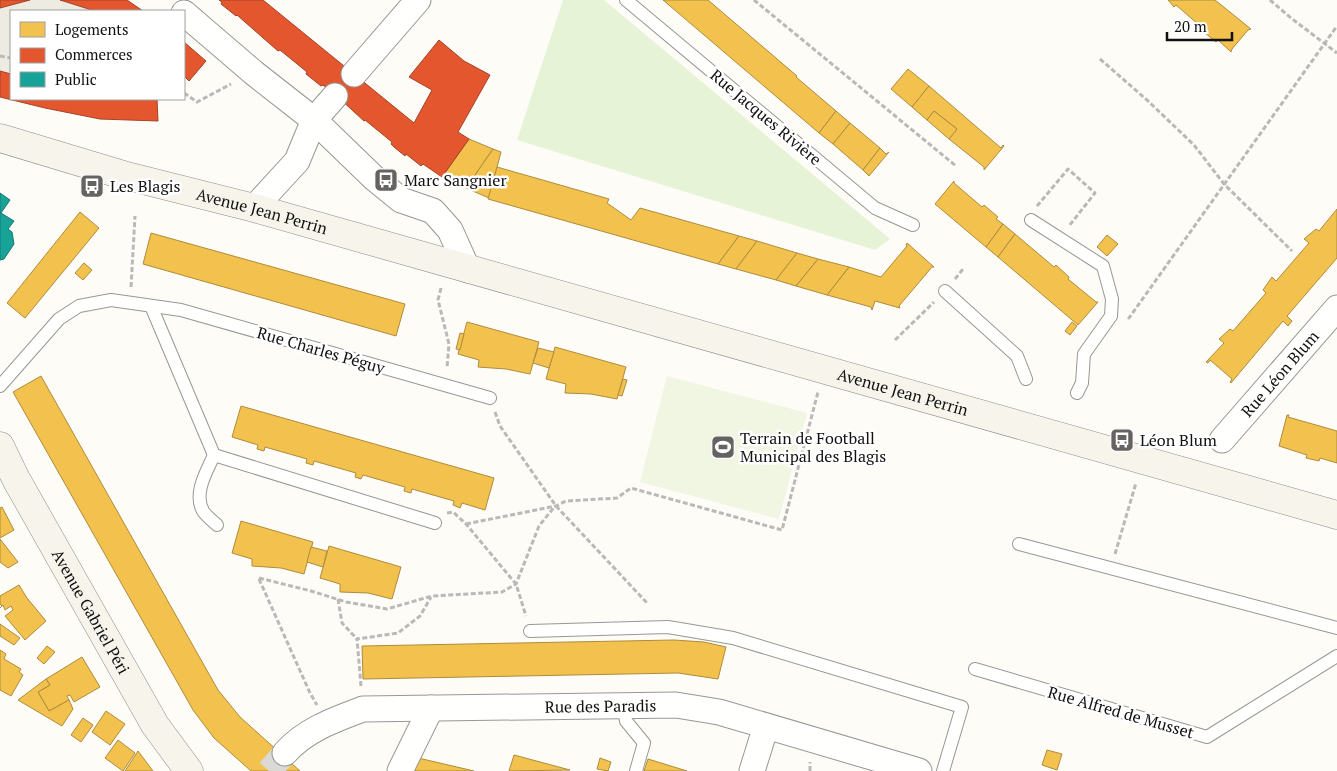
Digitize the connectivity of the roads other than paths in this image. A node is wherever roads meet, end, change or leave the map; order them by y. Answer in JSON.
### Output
{"nodes":[{"id":1,"x":169,"y":0,"type":"edge"},
{"id":2,"x":418,"y":0,"type":"edge"},
{"id":3,"x":626,"y":0,"type":"edge"},
{"id":4,"x":181,"y":10,"type":"edge"},
{"id":5,"x":185,"y":14,"type":"edge"},
{"id":6,"x":354,"y":74,"type":"dead end"},
{"id":7,"x":335,"y":96,"type":"dead end"},
{"id":8,"x":314,"y":120,"type":"junction"},
{"id":9,"x":0,"y":138,"type":"edge"},
{"id":10,"x":254,"y":208,"type":"junction"},
{"id":11,"x":1033,"y":216,"type":"road end"},
{"id":12,"x":913,"y":224,"type":"dead end"},
{"id":13,"x":468,"y":270,"type":"junction"},
{"id":14,"x":945,"y":291,"type":"road end"},
{"id":15,"x":151,"y":306,"type":"junction"},
{"id":16,"x":1337,"y":308,"type":"edge"},
{"id":17,"x":1026,"y":379,"type":"dead end"},
{"id":18,"x":0,"y":386,"type":"edge"},
{"id":19,"x":1077,"y":393,"type":"dead end"},
{"id":20,"x":490,"y":398,"type":"road end"},
{"id":21,"x":1222,"y":440,"type":"dead end"},
{"id":22,"x":0,"y":446,"type":"edge"},
{"id":23,"x":214,"y":455,"type":"junction"},
{"id":24,"x":1337,"y":515,"type":"edge"},
{"id":25,"x":435,"y":523,"type":"dead end"},
{"id":26,"x":217,"y":525,"type":"dead end"},
{"id":27,"x":1019,"y":544,"type":"dead end"},
{"id":28,"x":1337,"y":628,"type":"edge"},
{"id":29,"x":530,"y":631,"type":"road end"},
{"id":30,"x":1337,"y":656,"type":"edge"},
{"id":31,"x":975,"y":669,"type":"dead end"},
{"id":32,"x":623,"y":705,"type":"junction"},
{"id":33,"x":431,"y":708,"type":"junction"},
{"id":34,"x":766,"y":726,"type":"junction"},
{"id":35,"x":286,"y":753,"type":"tunnel mouth"},
{"id":36,"x":189,"y":771,"type":"edge"},
{"id":37,"x":400,"y":771,"type":"edge"},
{"id":38,"x":636,"y":771,"type":"edge"},
{"id":39,"x":752,"y":771,"type":"edge"},
{"id":40,"x":919,"y":771,"type":"edge"},
{"id":41,"x":943,"y":771,"type":"edge"}],
"edges":[{"from":1,"to":4,"type":"street"},
{"from":2,"to":6,"type":"street"},
{"from":3,"to":12,"type":"lane","name":"Rue Jacques Rivière"},
{"from":5,"to":8,"type":"street"},
{"from":7,"to":8,"type":"street"},
{"from":8,"to":10,"type":"street"},
{"from":8,"to":13,"type":"street"},
{"from":9,"to":10,"type":"main road","name":"Avenue Jean Perrin"},
{"from":10,"to":13,"type":"main road","name":"Avenue Jean Perrin"},
{"from":11,"to":19,"type":"lane"},
{"from":13,"to":24,"type":"main road","name":"Avenue Jean Perrin"},
{"from":14,"to":17,"type":"lane"},
{"from":15,"to":18,"type":"lane","name":"Rue Charles Péguy"},
{"from":15,"to":20,"type":"lane","name":"Rue Charles Péguy"},
{"from":15,"to":23,"type":"lane"},
{"from":16,"to":21,"type":"street","name":"Rue Léon Blum"},
{"from":22,"to":36,"type":"main road","name":"Avenue Gabriel Péri"},
{"from":23,"to":25,"type":"lane"},
{"from":23,"to":26,"type":"lane"},
{"from":27,"to":28,"type":"lane"},
{"from":29,"to":41,"type":"lane"},
{"from":30,"to":31,"type":"lane","name":"Rue Alfred de Musset"},
{"from":32,"to":33,"type":"street","name":"Rue des Paradis"},
{"from":32,"to":34,"type":"street","name":"Rue des Paradis"},
{"from":32,"to":38,"type":"lane"},
{"from":33,"to":35,"type":"street","name":"Rue des Paradis"},
{"from":33,"to":37,"type":"street"},
{"from":34,"to":39,"type":"street"},
{"from":34,"to":40,"type":"street","name":"Rue des Paradis"}]}
